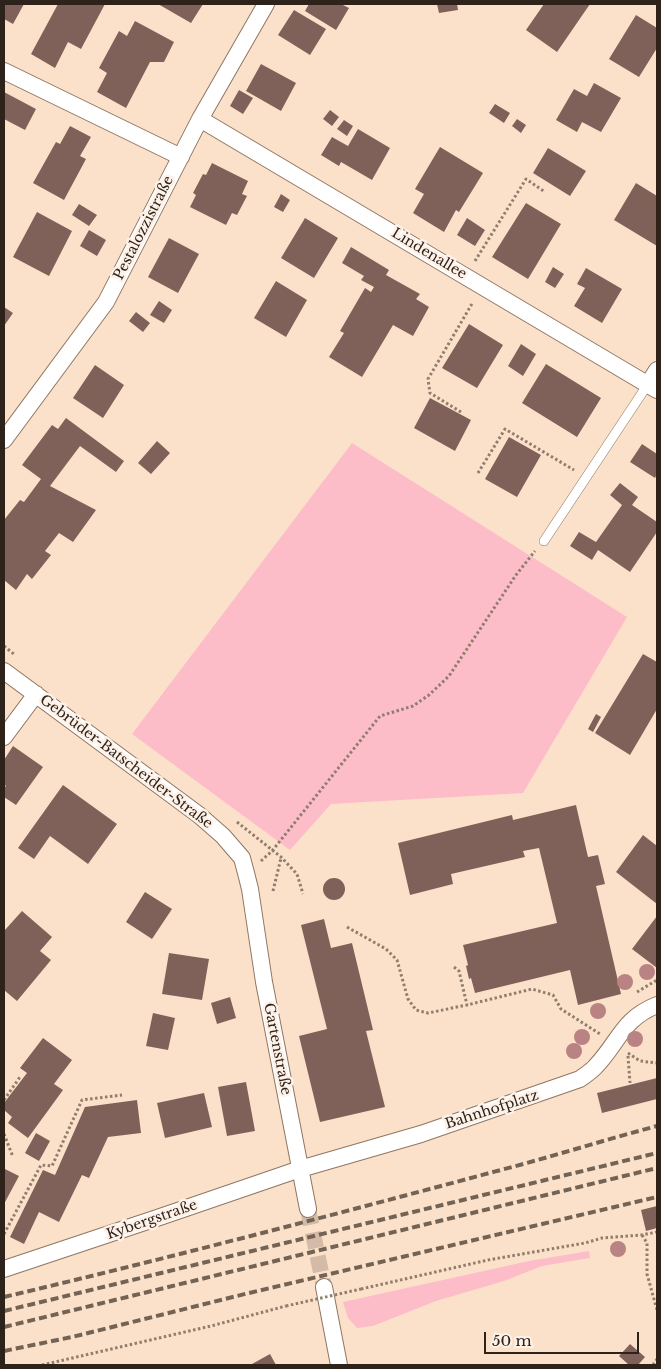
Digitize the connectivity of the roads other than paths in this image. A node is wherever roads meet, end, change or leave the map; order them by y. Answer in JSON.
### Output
{"nodes":[{"id":1,"x":266,"y":4,"type":"edge"},
{"id":2,"x":4,"y":71,"type":"edge"},
{"id":3,"x":200,"y":119,"type":"junction"},
{"id":4,"x":180,"y":157,"type":"junction"},
{"id":5,"x":657,"y":370,"type":"edge"},
{"id":6,"x":653,"y":387,"type":"edge"},
{"id":7,"x":4,"y":440,"type":"edge"},
{"id":8,"x":544,"y":541,"type":"road end"},
{"id":9,"x":4,"y":670,"type":"edge"},
{"id":10,"x":36,"y":694,"type":"junction"},
{"id":11,"x":4,"y":737,"type":"edge"},
{"id":12,"x":248,"y":881,"type":"joint"},
{"id":13,"x":657,"y":1005,"type":"edge"},
{"id":14,"x":300,"y":1169,"type":"junction"},
{"id":15,"x":308,"y":1208,"type":"tunnel mouth"},
{"id":16,"x":4,"y":1269,"type":"edge"},
{"id":17,"x":324,"y":1287,"type":"tunnel mouth"},
{"id":18,"x":339,"y":1365,"type":"edge"}],
"edges":[{"from":1,"to":3,"type":"street","name":"Pestalozzistraße"},
{"from":2,"to":4,"type":"street"},
{"from":3,"to":4,"type":"street","name":"Pestalozzistraße"},
{"from":3,"to":6,"type":"street","name":"Lindenallee"},
{"from":4,"to":7,"type":"street","name":"Pestalozzistraße"},
{"from":5,"to":6,"type":"street"},
{"from":6,"to":8,"type":"lane"},
{"from":9,"to":10,"type":"street","name":"Gebrüder-Batscheider-Straße"},
{"from":10,"to":11,"type":"street"},
{"from":10,"to":12,"type":"street","name":"Gebrüder-Batscheider-Straße"},
{"from":12,"to":14,"type":"street","name":"Gartenstraße"},
{"from":13,"to":14,"type":"street","name":"Bahnhofplatz"},
{"from":14,"to":15,"type":"street","name":"Gartenstraße"},
{"from":14,"to":16,"type":"street","name":"Kybergstraße"},
{"from":17,"to":18,"type":"street"}]}
